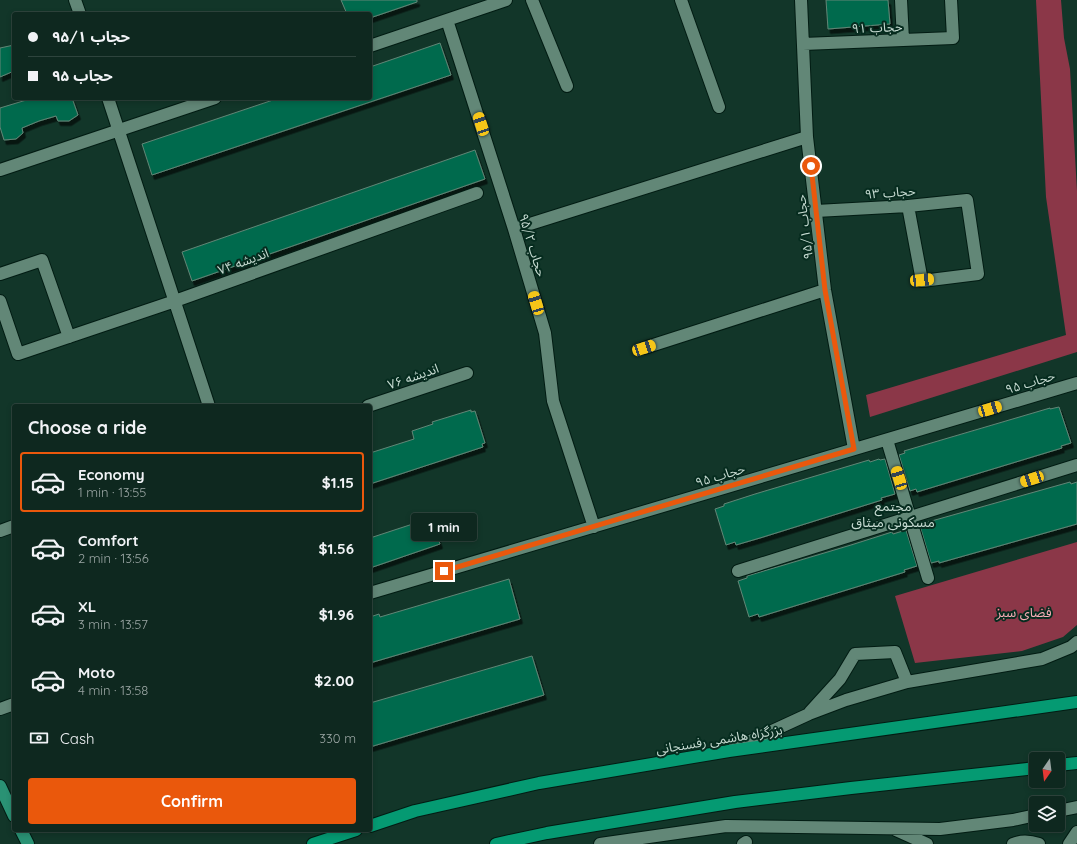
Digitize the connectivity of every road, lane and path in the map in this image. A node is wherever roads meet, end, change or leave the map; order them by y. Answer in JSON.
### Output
{"nodes":[{"id":1,"x":75,"y":0,"type":"edge"},
{"id":2,"x":506,"y":0,"type":"edge"},
{"id":3,"x":532,"y":0,"type":"edge"},
{"id":4,"x":681,"y":0,"type":"edge"},
{"id":5,"x":801,"y":0,"type":"edge"},
{"id":6,"x":901,"y":0,"type":"edge"},
{"id":7,"x":951,"y":0,"type":"edge"},
{"id":8,"x":483,"y":4,"type":"edge"},
{"id":9,"x":79,"y":12,"type":"edge"},
{"id":10,"x":447,"y":20,"type":"junction"},
{"id":11,"x":903,"y":40,"type":"junction"},
{"id":12,"x":803,"y":44,"type":"junction"},
{"id":13,"x":372,"y":45,"type":"edge"},
{"id":14,"x":567,"y":86,"type":"dead end"},
{"id":15,"x":109,"y":100,"type":"edge"},
{"id":16,"x":209,"y":100,"type":"edge"},
{"id":17,"x":719,"y":107,"type":"dead end"},
{"id":18,"x":119,"y":130,"type":"junction"},
{"id":19,"x":807,"y":137,"type":"junction"},
{"id":20,"x":0,"y":170,"type":"edge"},
{"id":21,"x":477,"y":193,"type":"dead end"},
{"id":22,"x":908,"y":206,"type":"junction"},
{"id":23,"x":816,"y":211,"type":"junction"},
{"id":24,"x":514,"y":229,"type":"junction"},
{"id":25,"x":0,"y":274,"type":"edge"},
{"id":26,"x":825,"y":290,"type":"junction"},
{"id":27,"x":0,"y":301,"type":"edge"},
{"id":28,"x":175,"y":301,"type":"junction"},
{"id":29,"x":69,"y":337,"type":"junction"},
{"id":30,"x":644,"y":348,"type":"dead end"},
{"id":31,"x":467,"y":373,"type":"dead end"},
{"id":32,"x":1077,"y":383,"type":"edge"},
{"id":33,"x":208,"y":404,"type":"edge"},
{"id":34,"x":372,"y":405,"type":"edge"},
{"id":35,"x":887,"y":440,"type":"junction"},
{"id":36,"x":854,"y":449,"type":"junction"},
{"id":37,"x":1077,"y":465,"type":"edge"},
{"id":38,"x":910,"y":517,"type":"junction"},
{"id":39,"x":12,"y":527,"type":"edge"},
{"id":40,"x":594,"y":527,"type":"junction"},
{"id":41,"x":0,"y":530,"type":"edge"},
{"id":42,"x":738,"y":570,"type":"dead end"},
{"id":43,"x":928,"y":578,"type":"dead end"},
{"id":44,"x":372,"y":592,"type":"edge"},
{"id":45,"x":1077,"y":642,"type":"edge"},
{"id":46,"x":907,"y":682,"type":"junction"},
{"id":47,"x":1076,"y":701,"type":"edge"},
{"id":48,"x":12,"y":705,"type":"edge"},
{"id":49,"x":0,"y":709,"type":"edge"},
{"id":50,"x":809,"y":714,"type":"junction"},
{"id":51,"x":729,"y":751,"type":"junction"},
{"id":52,"x":1077,"y":763,"type":"edge"},
{"id":53,"x":1065,"y":764,"type":"edge"},
{"id":54,"x":1029,"y":769,"type":"edge"},
{"id":55,"x":0,"y":786,"type":"edge"},
{"id":56,"x":1077,"y":807,"type":"edge"},
{"id":57,"x":1065,"y":810,"type":"edge"},
{"id":58,"x":12,"y":812,"type":"edge"},
{"id":59,"x":1029,"y":817,"type":"edge"},
{"id":60,"x":372,"y":825,"type":"edge"},
{"id":61,"x":891,"y":828,"type":"junction"},
{"id":62,"x":22,"y":832,"type":"edge"},
{"id":63,"x":350,"y":832,"type":"edge"},
{"id":64,"x":1077,"y":832,"type":"edge"},
{"id":65,"x":28,"y":844,"type":"edge"},
{"id":66,"x":313,"y":844,"type":"edge"},
{"id":67,"x":496,"y":844,"type":"edge"},
{"id":68,"x":600,"y":844,"type":"edge"},
{"id":69,"x":927,"y":844,"type":"edge"},
{"id":70,"x":1013,"y":844,"type":"edge"},
{"id":71,"x":1039,"y":844,"type":"edge"},
{"id":72,"x":1069,"y":844,"type":"edge"}],
"edges":[{"from":1,"to":9,"type":"street"},
{"from":2,"to":8,"type":"street"},
{"from":3,"to":14,"type":"street"},
{"from":4,"to":17,"type":"street"},
{"from":5,"to":12,"type":"street","name":"حجاب ۹۵/۱"},
{"from":6,"to":11,"type":"street"},
{"from":7,"to":11,"type":"street","name":"حجاب ۹۱"},
{"from":8,"to":10,"type":"street"},
{"from":10,"to":13,"type":"street"},
{"from":10,"to":24,"type":"street","name":"حجاب ۹۵/۲"},
{"from":11,"to":12,"type":"street","name":"حجاب ۹۱"},
{"from":12,"to":19,"type":"street","name":"حجاب ۹۵/۱"},
{"from":15,"to":18,"type":"street"},
{"from":16,"to":18,"type":"street"},
{"from":18,"to":20,"type":"street"},
{"from":18,"to":28,"type":"street"},
{"from":19,"to":23,"type":"street","name":"حجاب ۹۵/۱"},
{"from":19,"to":24,"type":"street"},
{"from":21,"to":28,"type":"street","name":"اندیشه ۷۴"},
{"from":22,"to":22,"type":"street","name":"حجاب ۹۳"},
{"from":22,"to":23,"type":"street","name":"حجاب ۹۳"},
{"from":23,"to":26,"type":"street","name":"حجاب ۹۵/۱"},
{"from":24,"to":40,"type":"street","name":"حجاب ۹۵/۲"},
{"from":25,"to":29,"type":"street"},
{"from":26,"to":30,"type":"street"},
{"from":26,"to":36,"type":"street","name":"حجاب ۹۵/۱"},
{"from":27,"to":29,"type":"street","name":"اندیشه ۷۴"},
{"from":28,"to":29,"type":"street","name":"اندیشه ۷۴"},
{"from":28,"to":33,"type":"street"},
{"from":31,"to":34,"type":"street","name":"اندیشه ۷۶"},
{"from":32,"to":35,"type":"street","name":"حجاب ۹۵"},
{"from":35,"to":36,"type":"street","name":"حجاب ۹۵"},
{"from":35,"to":38,"type":"street"},
{"from":36,"to":40,"type":"street","name":"حجاب ۹۵"},
{"from":37,"to":38,"type":"street"},
{"from":38,"to":42,"type":"street"},
{"from":38,"to":43,"type":"street"},
{"from":39,"to":41,"type":"street"},
{"from":40,"to":44,"type":"street","name":"حجاب ۹۵"},
{"from":45,"to":46,"type":"street"},
{"from":46,"to":50,"type":"street"},
{"from":46,"to":50,"type":"street"},
{"from":47,"to":51,"type":"highway","name":"بزرگراه هاشمی رفسنجانی"},
{"from":48,"to":49,"type":"street"},
{"from":50,"to":51,"type":"street"},
{"from":51,"to":60,"type":"highway","name":"بزرگراه هاشمی رفسنجانی"},
{"from":52,"to":53,"type":"highway"},
{"from":54,"to":67,"type":"highway"},
{"from":55,"to":58,"type":"main road"},
{"from":56,"to":57,"type":"street"},
{"from":59,"to":61,"type":"street"},
{"from":61,"to":68,"type":"street"},
{"from":61,"to":69,"type":"street"},
{"from":62,"to":65,"type":"main road"},
{"from":63,"to":66,"type":"highway"},
{"from":64,"to":72,"type":"street"},
{"from":70,"to":71,"type":"street"}]}
